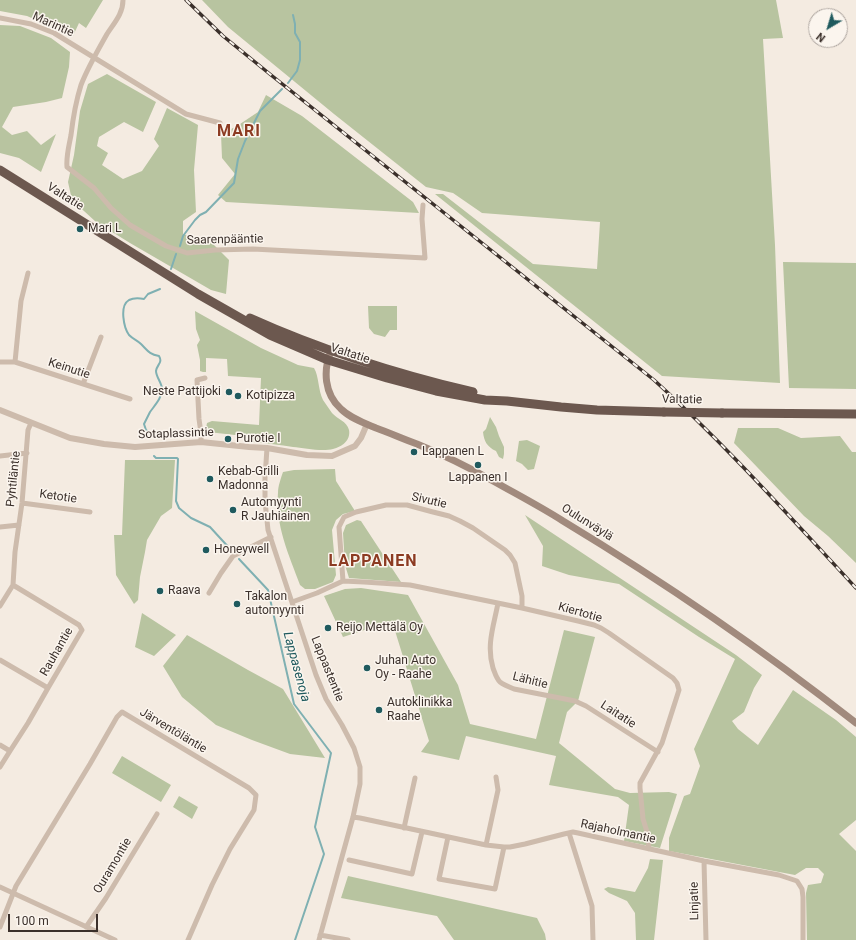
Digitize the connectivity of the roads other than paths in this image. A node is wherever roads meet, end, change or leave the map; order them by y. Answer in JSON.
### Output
{"nodes":[{"id":1,"x":123,"y":0,"type":"edge"},
{"id":2,"x":0,"y":18,"type":"edge"},
{"id":3,"x":95,"y":58,"type":"junction"},
{"id":4,"x":220,"y":123,"type":"dead end"},
{"id":5,"x":0,"y":170,"type":"edge"},
{"id":6,"x":423,"y":205,"type":"dead end"},
{"id":7,"x":28,"y":273,"type":"dead end"},
{"id":8,"x":198,"y":294,"type":"junction"},
{"id":9,"x":101,"y":337,"type":"dead end"},
{"id":10,"x":331,"y":351,"type":"junction"},
{"id":11,"x":328,"y":360,"type":"junction"},
{"id":12,"x":0,"y":362,"type":"edge"},
{"id":13,"x":15,"y":362,"type":"junction"},
{"id":14,"x":205,"y":378,"type":"dead end"},
{"id":15,"x":83,"y":384,"type":"junction"},
{"id":16,"x":130,"y":399,"type":"dead end"},
{"id":17,"x":508,"y":401,"type":"junction"},
{"id":18,"x":0,"y":410,"type":"edge"},
{"id":19,"x":856,"y":414,"type":"edge"},
{"id":20,"x":31,"y":423,"type":"junction"},
{"id":21,"x":367,"y":424,"type":"junction"},
{"id":22,"x":201,"y":442,"type":"junction"},
{"id":23,"x":267,"y":448,"type":"junction"},
{"id":24,"x":27,"y":452,"type":"junction"},
{"id":25,"x":0,"y":456,"type":"edge"},
{"id":26,"x":22,"y":503,"type":"junction"},
{"id":27,"x":90,"y":512,"type":"dead end"},
{"id":28,"x":19,"y":525,"type":"junction"},
{"id":29,"x":0,"y":528,"type":"edge"},
{"id":30,"x":270,"y":538,"type":"junction"},
{"id":31,"x":343,"y":581,"type":"junction"},
{"id":32,"x":13,"y":585,"type":"junction"},
{"id":33,"x":209,"y":593,"type":"dead end"},
{"id":34,"x":292,"y":602,"type":"junction"},
{"id":35,"x":1,"y":603,"type":"edge"},
{"id":36,"x":498,"y":603,"type":"junction"},
{"id":37,"x":522,"y":608,"type":"junction"},
{"id":38,"x":0,"y":660,"type":"edge"},
{"id":39,"x":48,"y":688,"type":"junction"},
{"id":40,"x":565,"y":699,"type":"joint"},
{"id":41,"x":856,"y":723,"type":"edge"},
{"id":42,"x":0,"y":745,"type":"edge"},
{"id":43,"x":10,"y":751,"type":"junction"},
{"id":44,"x":658,"y":752,"type":"junction"},
{"id":45,"x":0,"y":767,"type":"edge"},
{"id":46,"x":496,"y":777,"type":"dead end"},
{"id":47,"x":415,"y":778,"type":"dead end"},
{"id":48,"x":157,"y":814,"type":"dead end"},
{"id":49,"x":353,"y":817,"type":"junction"},
{"id":50,"x":404,"y":828,"type":"junction"},
{"id":51,"x":422,"y":832,"type":"junction"},
{"id":52,"x":569,"y":833,"type":"junction"},
{"id":53,"x":448,"y":837,"type":"junction"},
{"id":54,"x":486,"y":845,"type":"junction"},
{"id":55,"x":504,"y":847,"type":"junction"},
{"id":56,"x":649,"y":849,"type":"junction"},
{"id":57,"x":348,"y":860,"type":"dead end"},
{"id":58,"x":704,"y":861,"type":"junction"},
{"id":59,"x":0,"y":887,"type":"edge"},
{"id":60,"x":13,"y":894,"type":"junction"},
{"id":61,"x":0,"y":927,"type":"edge"},
{"id":62,"x":86,"y":927,"type":"junction"},
{"id":63,"x":319,"y":937,"type":"edge"},
{"id":64,"x":115,"y":940,"type":"edge"},
{"id":65,"x":188,"y":940,"type":"edge"},
{"id":66,"x":348,"y":940,"type":"edge"},
{"id":67,"x":593,"y":940,"type":"edge"},
{"id":68,"x":706,"y":940,"type":"edge"},
{"id":69,"x":802,"y":940,"type":"edge"}],
"edges":[{"from":1,"to":3,"type":"street"},
{"from":2,"to":3,"type":"street","name":"Marintie"},
{"from":3,"to":4,"type":"street","name":"Marintie"},
{"from":3,"to":6,"type":"street","name":"Saarenpääntie"},
{"from":5,"to":8,"type":"highway","name":"Valtatie"},
{"from":7,"to":13,"type":"street"},
{"from":8,"to":10,"type":"highway","name":"Valtatie"},
{"from":8,"to":11,"type":"highway","name":"Valtatie"},
{"from":9,"to":15,"type":"street"},
{"from":10,"to":11,"type":"main road","name":"Oulunväylä"},
{"from":10,"to":17,"type":"highway","name":"Valtatie"},
{"from":11,"to":17,"type":"highway","name":"Valtatie"},
{"from":11,"to":21,"type":"main road","name":"Oulunväylä"},
{"from":12,"to":13,"type":"street","name":"Keinutie"},
{"from":13,"to":15,"type":"street","name":"Keinutie"},
{"from":14,"to":22,"type":"street"},
{"from":15,"to":16,"type":"street","name":"Keinutie"},
{"from":17,"to":19,"type":"highway","name":"Valtatie","bridge":true},
{"from":18,"to":20,"type":"street","name":"Sotaplassintie"},
{"from":20,"to":22,"type":"street","name":"Sotaplassintie"},
{"from":20,"to":24,"type":"street","name":"Pyhtiläntie"},
{"from":21,"to":23,"type":"street","name":"Sotaplassintie"},
{"from":21,"to":41,"type":"main road","name":"Oulunväylä"},
{"from":22,"to":23,"type":"street","name":"Sotaplassintie"},
{"from":23,"to":30,"type":"street","name":"Lappastentie"},
{"from":24,"to":25,"type":"street"},
{"from":24,"to":26,"type":"street","name":"Pyhtiläntie"},
{"from":26,"to":27,"type":"street","name":"Ketotie"},
{"from":26,"to":28,"type":"street","name":"Pyhtiläntie"},
{"from":28,"to":29,"type":"street"},
{"from":28,"to":32,"type":"street","name":"Pyhtiläntie"},
{"from":30,"to":33,"type":"street"},
{"from":30,"to":34,"type":"street","name":"Lappastentie"},
{"from":31,"to":34,"type":"street","name":"Kiertotie"},
{"from":31,"to":36,"type":"street","name":"Kiertotie"},
{"from":31,"to":37,"type":"street","name":"Sivutie"},
{"from":32,"to":35,"type":"street","name":"Pyhtiläntie"},
{"from":32,"to":39,"type":"street","name":"Rauhantie"},
{"from":34,"to":49,"type":"street","name":"Lappastentie"},
{"from":36,"to":37,"type":"street","name":"Kiertotie"},
{"from":36,"to":40,"type":"street","name":"Lähitie"},
{"from":37,"to":44,"type":"street","name":"Kiertotie"},
{"from":38,"to":39,"type":"street","name":"Rauhantie"},
{"from":39,"to":43,"type":"street"},
{"from":40,"to":44,"type":"street","name":"Laitatie"},
{"from":42,"to":43,"type":"street"},
{"from":43,"to":45,"type":"street"},
{"from":44,"to":56,"type":"street","name":"Kiertotie"},
{"from":46,"to":54,"type":"street"},
{"from":47,"to":50,"type":"street"},
{"from":48,"to":62,"type":"street","name":"Ouramontie"},
{"from":49,"to":50,"type":"street","name":"Rajaholmantie"},
{"from":49,"to":63,"type":"street","name":"Lappastentie"},
{"from":50,"to":51,"type":"street","name":"Rajaholmantie"},
{"from":51,"to":53,"type":"street","name":"Rajaholmantie"},
{"from":51,"to":57,"type":"street"},
{"from":52,"to":55,"type":"street","name":"Rajaholmantie"},
{"from":52,"to":56,"type":"street","name":"Rajaholmantie"},
{"from":52,"to":67,"type":"street"},
{"from":53,"to":54,"type":"street","name":"Rajaholmantie"},
{"from":53,"to":55,"type":"street"},
{"from":54,"to":55,"type":"street","name":"Rajaholmantie"},
{"from":56,"to":58,"type":"street","name":"Rajaholmantie"},
{"from":58,"to":68,"type":"street","name":"Linjatie"},
{"from":58,"to":69,"type":"street","name":"Rajaholmantie"},
{"from":59,"to":60,"type":"street"},
{"from":60,"to":61,"type":"street"},
{"from":60,"to":62,"type":"street"},
{"from":60,"to":65,"type":"street","name":"Järventöläntie"},
{"from":62,"to":64,"type":"street"},
{"from":63,"to":66,"type":"street"}]}
